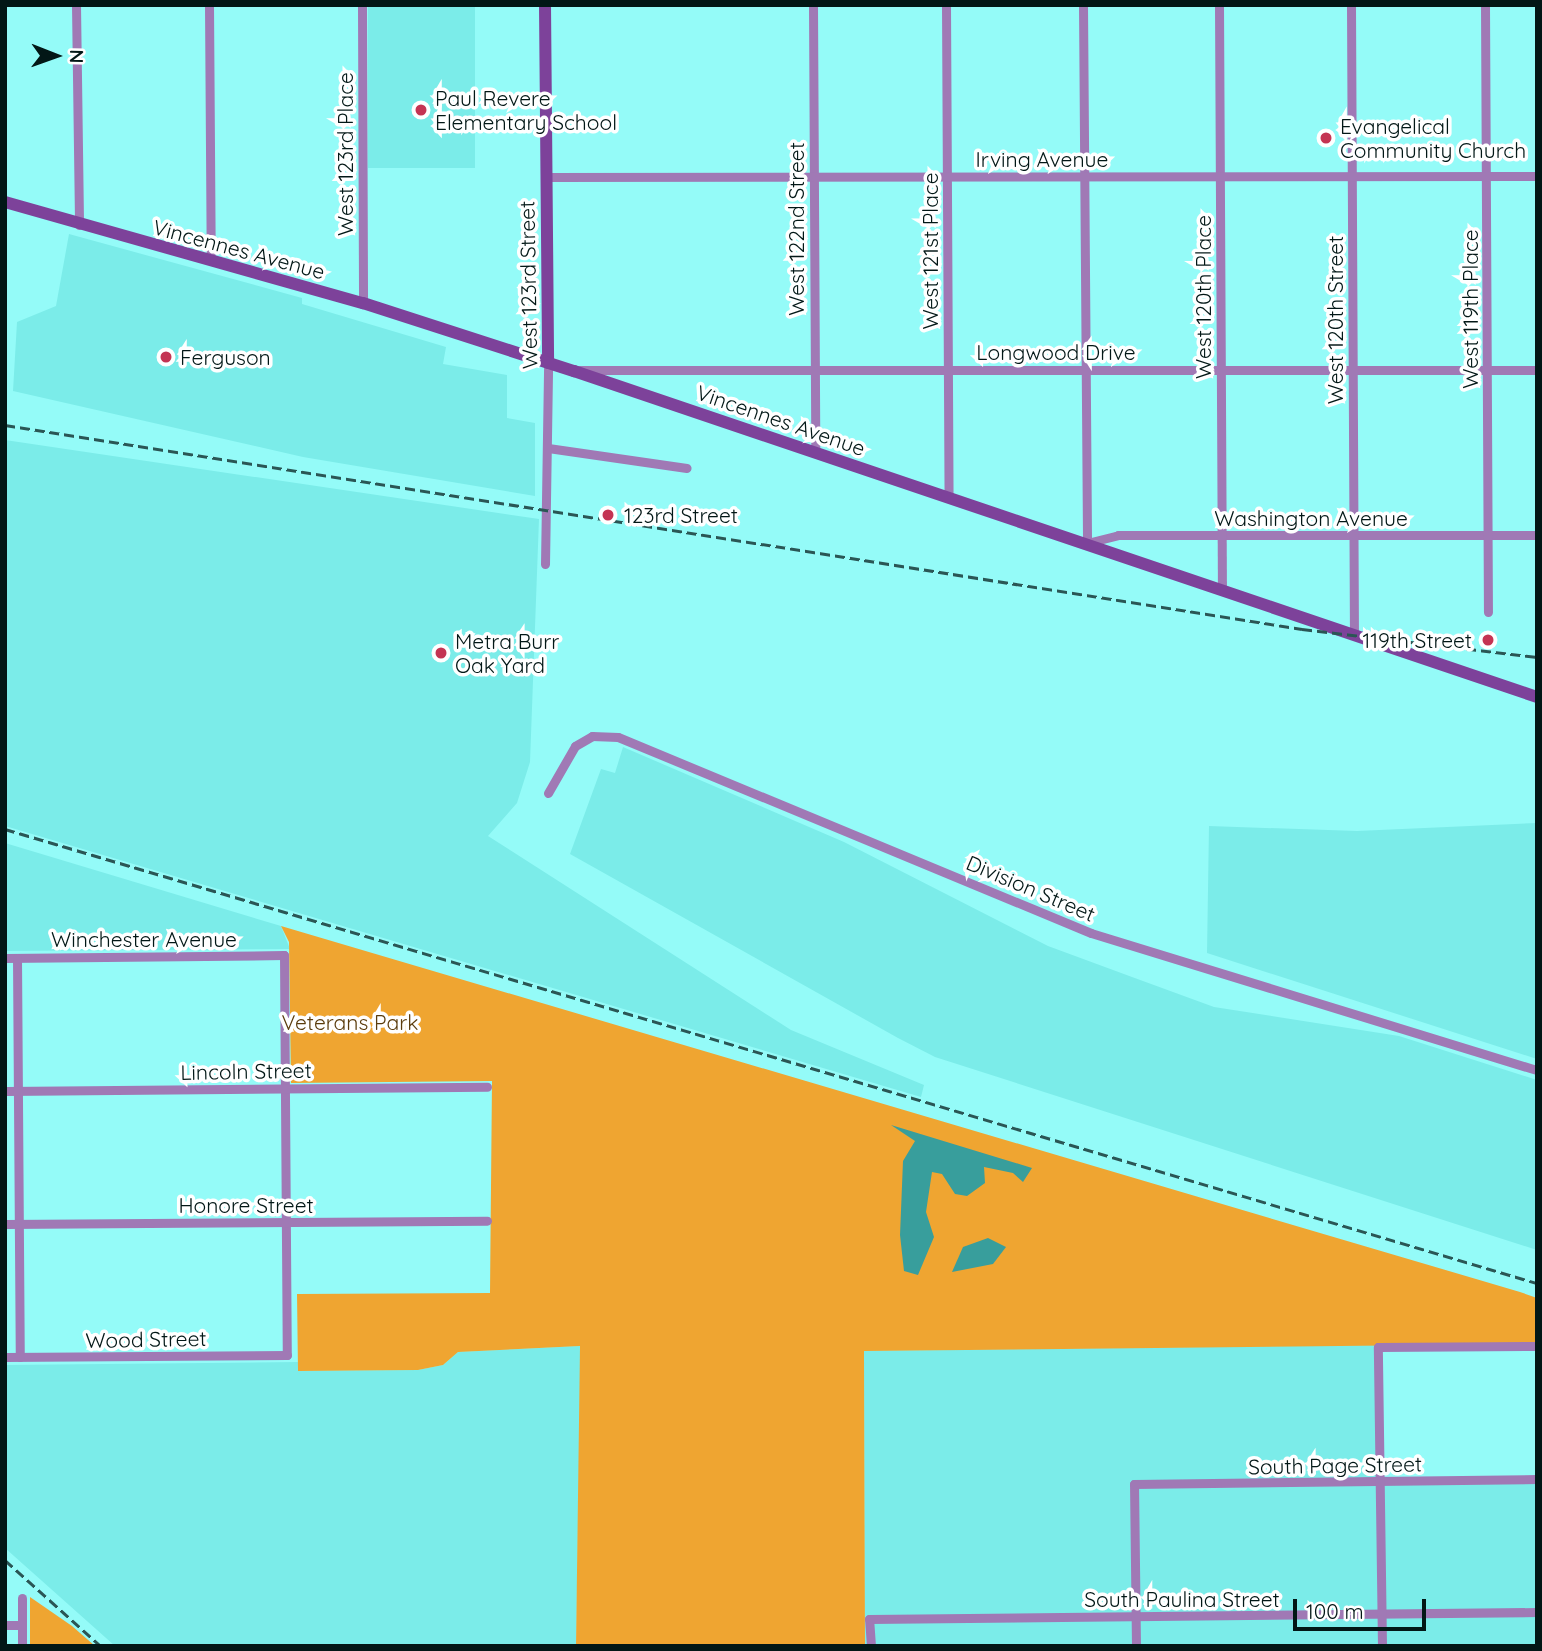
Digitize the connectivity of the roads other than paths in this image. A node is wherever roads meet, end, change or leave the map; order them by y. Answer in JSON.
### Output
{"nodes":[{"id":1,"x":76,"y":5,"type":"edge"},
{"id":2,"x":209,"y":5,"type":"edge"},
{"id":3,"x":362,"y":5,"type":"edge"},
{"id":4,"x":545,"y":5,"type":"edge"},
{"id":5,"x":813,"y":5,"type":"edge"},
{"id":6,"x":946,"y":5,"type":"edge"},
{"id":7,"x":1083,"y":5,"type":"edge"},
{"id":8,"x":1219,"y":5,"type":"edge"},
{"id":9,"x":1351,"y":5,"type":"edge"},
{"id":10,"x":1485,"y":5,"type":"edge"},
{"id":11,"x":947,"y":176,"type":"junction"},
{"id":12,"x":1084,"y":176,"type":"junction"},
{"id":13,"x":1220,"y":176,"type":"junction"},
{"id":14,"x":1352,"y":176,"type":"junction"},
{"id":15,"x":1486,"y":176,"type":"junction"},
{"id":16,"x":1537,"y":176,"type":"edge"},
{"id":17,"x":547,"y":177,"type":"junction"},
{"id":18,"x":813,"y":177,"type":"junction"},
{"id":19,"x":5,"y":202,"type":"edge"},
{"id":20,"x":79,"y":225,"type":"junction"},
{"id":21,"x":211,"y":260,"type":"junction"},
{"id":22,"x":363,"y":303,"type":"junction"},
{"id":23,"x":548,"y":363,"type":"junction"},
{"id":24,"x":948,"y":369,"type":"junction"},
{"id":25,"x":1352,"y":369,"type":"junction"},
{"id":26,"x":575,"y":370,"type":"junction"},
{"id":27,"x":814,"y":370,"type":"junction"},
{"id":28,"x":1085,"y":370,"type":"junction"},
{"id":29,"x":1221,"y":370,"type":"junction"},
{"id":30,"x":1488,"y":370,"type":"junction"},
{"id":31,"x":1537,"y":370,"type":"edge"},
{"id":32,"x":548,"y":448,"type":"junction"},
{"id":33,"x":814,"y":453,"type":"junction"},
{"id":34,"x":687,"y":468,"type":"dead end"},
{"id":35,"x":949,"y":497,"type":"junction"},
{"id":36,"x":1222,"y":535,"type":"junction"},
{"id":37,"x":1489,"y":535,"type":"junction"},
{"id":38,"x":1537,"y":535,"type":"edge"},
{"id":39,"x":1353,"y":536,"type":"junction"},
{"id":40,"x":1087,"y":543,"type":"junction"},
{"id":41,"x":545,"y":564,"type":"dead end"},
{"id":42,"x":1222,"y":590,"type":"junction"},
{"id":43,"x":1488,"y":612,"type":"dead end"},
{"id":44,"x":1353,"y":635,"type":"junction"},
{"id":45,"x":1537,"y":697,"type":"edge"},
{"id":46,"x":548,"y":793,"type":"dead end"},
{"id":47,"x":5,"y":958,"type":"edge"},
{"id":48,"x":17,"y":958,"type":"junction"},
{"id":49,"x":1537,"y":1070,"type":"edge"},
{"id":50,"x":487,"y":1087,"type":"dead end"},
{"id":51,"x":285,"y":1088,"type":"junction"},
{"id":52,"x":5,"y":1091,"type":"edge"},
{"id":53,"x":18,"y":1091,"type":"junction"},
{"id":54,"x":487,"y":1221,"type":"dead end"},
{"id":55,"x":286,"y":1222,"type":"junction"},
{"id":56,"x":5,"y":1224,"type":"edge"},
{"id":57,"x":19,"y":1224,"type":"junction"},
{"id":58,"x":1537,"y":1346,"type":"edge"},
{"id":59,"x":5,"y":1357,"type":"edge"},
{"id":60,"x":20,"y":1357,"type":"junction"},
{"id":61,"x":1537,"y":1479,"type":"edge"},
{"id":62,"x":1380,"y":1482,"type":"junction"},
{"id":63,"x":22,"y":1598,"type":"dead end"},
{"id":64,"x":1537,"y":1612,"type":"edge"},
{"id":65,"x":1382,"y":1615,"type":"junction"},
{"id":66,"x":1135,"y":1617,"type":"junction"},
{"id":67,"x":5,"y":1625,"type":"edge"},
{"id":68,"x":21,"y":1625,"type":"junction"},
{"id":69,"x":22,"y":1646,"type":"edge"},
{"id":70,"x":871,"y":1646,"type":"edge"},
{"id":71,"x":1136,"y":1646,"type":"edge"},
{"id":72,"x":1382,"y":1646,"type":"edge"}],
"edges":[{"from":1,"to":20,"type":"street"},
{"from":2,"to":21,"type":"street"},
{"from":3,"to":22,"type":"street","name":"West 123rd Place"},
{"from":4,"to":17,"type":"main road","name":"West 123rd Street"},
{"from":5,"to":18,"type":"street","name":"West 122nd Street"},
{"from":6,"to":11,"type":"street","name":"West 121st Place"},
{"from":7,"to":12,"type":"street"},
{"from":8,"to":13,"type":"street","name":"West 120th Place"},
{"from":9,"to":14,"type":"street","name":"West 120th Street"},
{"from":10,"to":15,"type":"street","name":"West 119th Place"},
{"from":11,"to":12,"type":"street","name":"Irving Avenue"},
{"from":11,"to":18,"type":"street","name":"Irving Avenue"},
{"from":11,"to":24,"type":"street","name":"West 121st Place"},
{"from":12,"to":13,"type":"street","name":"Irving Avenue"},
{"from":12,"to":28,"type":"street"},
{"from":13,"to":14,"type":"street","name":"Irving Avenue"},
{"from":13,"to":29,"type":"street","name":"West 120th Place"},
{"from":14,"to":15,"type":"street","name":"Irving Avenue"},
{"from":14,"to":25,"type":"street","name":"West 120th Street"},
{"from":15,"to":16,"type":"street","name":"Irving Avenue"},
{"from":15,"to":30,"type":"street","name":"West 119th Place"},
{"from":17,"to":18,"type":"street","name":"Irving Avenue"},
{"from":17,"to":23,"type":"main road","name":"West 123rd Street"},
{"from":18,"to":27,"type":"street","name":"West 122nd Street"},
{"from":19,"to":20,"type":"main road","name":"Vincennes Avenue"},
{"from":20,"to":21,"type":"main road","name":"Vincennes Avenue"},
{"from":21,"to":22,"type":"main road","name":"Vincennes Avenue"},
{"from":22,"to":23,"type":"main road","name":"Vincennes Avenue"},
{"from":23,"to":26,"type":"main road","name":"Vincennes Avenue"},
{"from":23,"to":32,"type":"street","name":"West 123rd Street"},
{"from":24,"to":27,"type":"street","name":"Longwood Drive"},
{"from":24,"to":28,"type":"street","name":"Longwood Drive"},
{"from":24,"to":35,"type":"street","name":"West 121st Place"},
{"from":25,"to":29,"type":"street","name":"Longwood Drive"},
{"from":25,"to":30,"type":"street","name":"Longwood Drive"},
{"from":25,"to":39,"type":"street","name":"West 120th Street"},
{"from":26,"to":27,"type":"street","name":"Longwood Drive"},
{"from":26,"to":33,"type":"main road","name":"Vincennes Avenue"},
{"from":27,"to":33,"type":"street","name":"West 122nd Street"},
{"from":28,"to":29,"type":"street","name":"Longwood Drive"},
{"from":28,"to":40,"type":"street"},
{"from":29,"to":36,"type":"street","name":"West 120th Place"},
{"from":30,"to":31,"type":"street","name":"Longwood Drive"},
{"from":30,"to":37,"type":"street","name":"West 119th Place"},
{"from":32,"to":34,"type":"street"},
{"from":32,"to":41,"type":"street","name":"West 123rd Street"},
{"from":33,"to":35,"type":"main road","name":"Vincennes Avenue"},
{"from":35,"to":40,"type":"main road","name":"Vincennes Avenue"},
{"from":36,"to":39,"type":"street","name":"Washington Avenue"},
{"from":36,"to":40,"type":"street","name":"Washington Avenue"},
{"from":36,"to":42,"type":"street","name":"West 120th Place"},
{"from":37,"to":38,"type":"street","name":"Washington Avenue"},
{"from":37,"to":39,"type":"street","name":"Washington Avenue"},
{"from":37,"to":43,"type":"street","name":"West 119th Place"},
{"from":39,"to":44,"type":"street","name":"West 120th Street"},
{"from":40,"to":42,"type":"main road","name":"Vincennes Avenue"},
{"from":42,"to":44,"type":"main road","name":"Vincennes Avenue"},
{"from":44,"to":45,"type":"main road","name":"Vincennes Avenue"},
{"from":46,"to":49,"type":"street","name":"Division Street"},
{"from":47,"to":48,"type":"street","name":"Winchester Avenue"},
{"from":48,"to":51,"type":"street","name":"Winchester Avenue"},
{"from":48,"to":53,"type":"street"},
{"from":50,"to":51,"type":"street","name":"Lincoln Street"},
{"from":51,"to":53,"type":"street","name":"Lincoln Street"},
{"from":51,"to":55,"type":"street"},
{"from":52,"to":53,"type":"street","name":"Lincoln Street"},
{"from":53,"to":57,"type":"street"},
{"from":54,"to":55,"type":"street","name":"Honore Street"},
{"from":55,"to":57,"type":"street","name":"Honore Street"},
{"from":55,"to":60,"type":"street","name":"Wood Street"},
{"from":56,"to":57,"type":"street","name":"Honore Street"},
{"from":57,"to":60,"type":"street"},
{"from":58,"to":62,"type":"street"},
{"from":59,"to":60,"type":"street","name":"Wood Street"},
{"from":61,"to":62,"type":"street","name":"South Page Street"},
{"from":62,"to":65,"type":"street"},
{"from":62,"to":66,"type":"street","name":"South Page Street"},
{"from":63,"to":68,"type":"street"},
{"from":64,"to":65,"type":"street","name":"South Paulina Street"},
{"from":65,"to":66,"type":"street","name":"South Paulina Street"},
{"from":65,"to":72,"type":"street"},
{"from":66,"to":70,"type":"street","name":"South Paulina Street"},
{"from":66,"to":71,"type":"street"},
{"from":67,"to":68,"type":"street"},
{"from":68,"to":69,"type":"street"}]}
